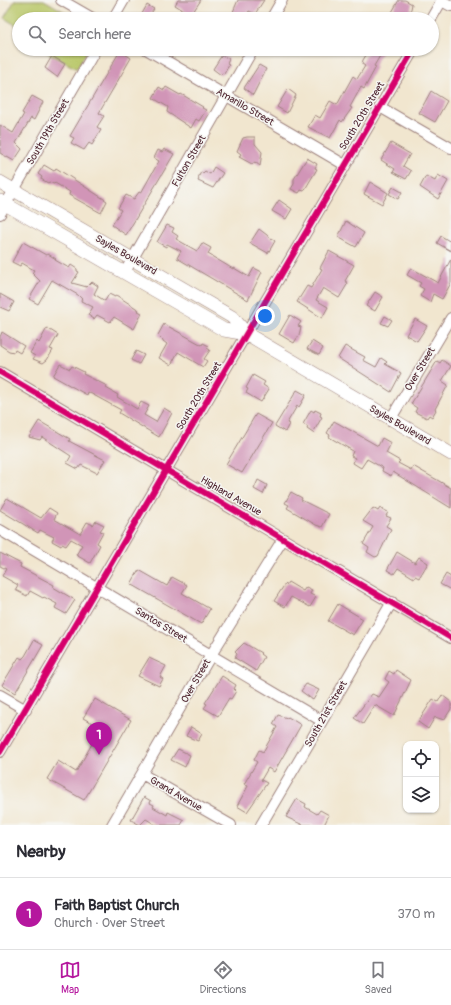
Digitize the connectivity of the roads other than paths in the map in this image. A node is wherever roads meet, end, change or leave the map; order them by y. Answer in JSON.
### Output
{"nodes":[{"id":1,"x":62,"y":0,"type":"edge"},
{"id":2,"x":124,"y":0,"type":"edge"},
{"id":3,"x":282,"y":0,"type":"edge"},
{"id":4,"x":441,"y":0,"type":"edge"},
{"id":5,"x":451,"y":6,"type":"edge"},
{"id":6,"x":82,"y":12,"type":"edge"},
{"id":7,"x":117,"y":12,"type":"edge"},
{"id":8,"x":275,"y":12,"type":"edge"},
{"id":9,"x":435,"y":12,"type":"edge"},
{"id":10,"x":92,"y":56,"type":"edge"},
{"id":11,"x":158,"y":56,"type":"edge"},
{"id":12,"x":249,"y":56,"type":"edge"},
{"id":13,"x":410,"y":56,"type":"edge"},
{"id":14,"x":226,"y":95,"type":"junction"},
{"id":15,"x":380,"y":107,"type":"junction"},
{"id":16,"x":451,"y":148,"type":"edge"},
{"id":17,"x":345,"y":165,"type":"junction"},
{"id":18,"x":0,"y":182,"type":"edge"},
{"id":19,"x":14,"y":190,"type":"junction"},
{"id":20,"x":2,"y":206,"type":"edge"},
{"id":21,"x":132,"y":259,"type":"junction"},
{"id":22,"x":125,"y":272,"type":"junction"},
{"id":23,"x":451,"y":318,"type":"edge"},
{"id":24,"x":247,"y":334,"type":"junction"},
{"id":25,"x":0,"y":372,"type":"edge"},
{"id":26,"x":390,"y":420,"type":"junction"},
{"id":27,"x":451,"y":454,"type":"edge"},
{"id":28,"x":167,"y":470,"type":"junction"},
{"id":29,"x":0,"y":530,"type":"edge"},
{"id":30,"x":283,"y":539,"type":"junction"},
{"id":31,"x":97,"y":587,"type":"junction"},
{"id":32,"x":392,"y":602,"type":"junction"},
{"id":33,"x":451,"y":638,"type":"edge"},
{"id":34,"x":211,"y":655,"type":"junction"},
{"id":35,"x":0,"y":695,"type":"edge"},
{"id":36,"x":26,"y":710,"type":"junction"},
{"id":37,"x":322,"y":721,"type":"junction"},
{"id":38,"x":0,"y":752,"type":"edge"},
{"id":39,"x":142,"y":774,"type":"junction"},
{"id":40,"x":112,"y":825,"type":"edge"},
{"id":41,"x":230,"y":825,"type":"edge"},
{"id":42,"x":261,"y":825,"type":"edge"}],
"edges":[{"from":1,"to":6,"type":"street"},
{"from":2,"to":7,"type":"street"},
{"from":3,"to":8,"type":"street"},
{"from":4,"to":5,"type":"street"},
{"from":4,"to":9,"type":"street"},
{"from":10,"to":19,"type":"street","name":"South 19th Street"},
{"from":11,"to":14,"type":"street","name":"Amarillo Street"},
{"from":12,"to":14,"type":"street","name":"Fulton Street"},
{"from":13,"to":15,"type":"street","name":"South 20th Street"},
{"from":14,"to":17,"type":"street","name":"Amarillo Street"},
{"from":14,"to":21,"type":"street","name":"Fulton Street"},
{"from":15,"to":16,"type":"street"},
{"from":15,"to":17,"type":"street","name":"South 20th Street"},
{"from":17,"to":24,"type":"street","name":"South 20th Street"},
{"from":18,"to":19,"type":"main road","name":"Sayles Boulevard"},
{"from":19,"to":20,"type":"street","name":"South 19th Street"},
{"from":19,"to":21,"type":"main road","name":"Sayles Boulevard"},
{"from":20,"to":22,"type":"main road","name":"Sayles Boulevard"},
{"from":21,"to":22,"type":"street","name":"Fulton Street"},
{"from":21,"to":24,"type":"main road","name":"Sayles Boulevard"},
{"from":22,"to":24,"type":"main road","name":"Sayles Boulevard"},
{"from":23,"to":26,"type":"street","name":"Over Street"},
{"from":24,"to":26,"type":"main road","name":"Sayles Boulevard"},
{"from":24,"to":28,"type":"street","name":"South 20th Street"},
{"from":25,"to":28,"type":"street","name":"Highland Avenue"},
{"from":26,"to":27,"type":"main road","name":"Sayles Boulevard"},
{"from":28,"to":30,"type":"street","name":"Highland Avenue"},
{"from":28,"to":31,"type":"street","name":"South 20th Street"},
{"from":29,"to":31,"type":"street","name":"Santos Street"},
{"from":30,"to":32,"type":"street","name":"Highland Avenue"},
{"from":30,"to":34,"type":"street","name":"Over Street"},
{"from":31,"to":34,"type":"street","name":"Santos Street"},
{"from":31,"to":36,"type":"street","name":"South 20th Street"},
{"from":32,"to":33,"type":"street","name":"Highland Avenue"},
{"from":32,"to":37,"type":"street","name":"South 21st Street"},
{"from":34,"to":37,"type":"street","name":"Santos Street"},
{"from":34,"to":39,"type":"street","name":"Over Street"},
{"from":35,"to":36,"type":"street"},
{"from":36,"to":38,"type":"street","name":"South 20th Street"},
{"from":37,"to":42,"type":"street","name":"South 21st Street"},
{"from":39,"to":40,"type":"street","name":"Over Street"},
{"from":39,"to":41,"type":"street","name":"Grand Avenue"}]}
